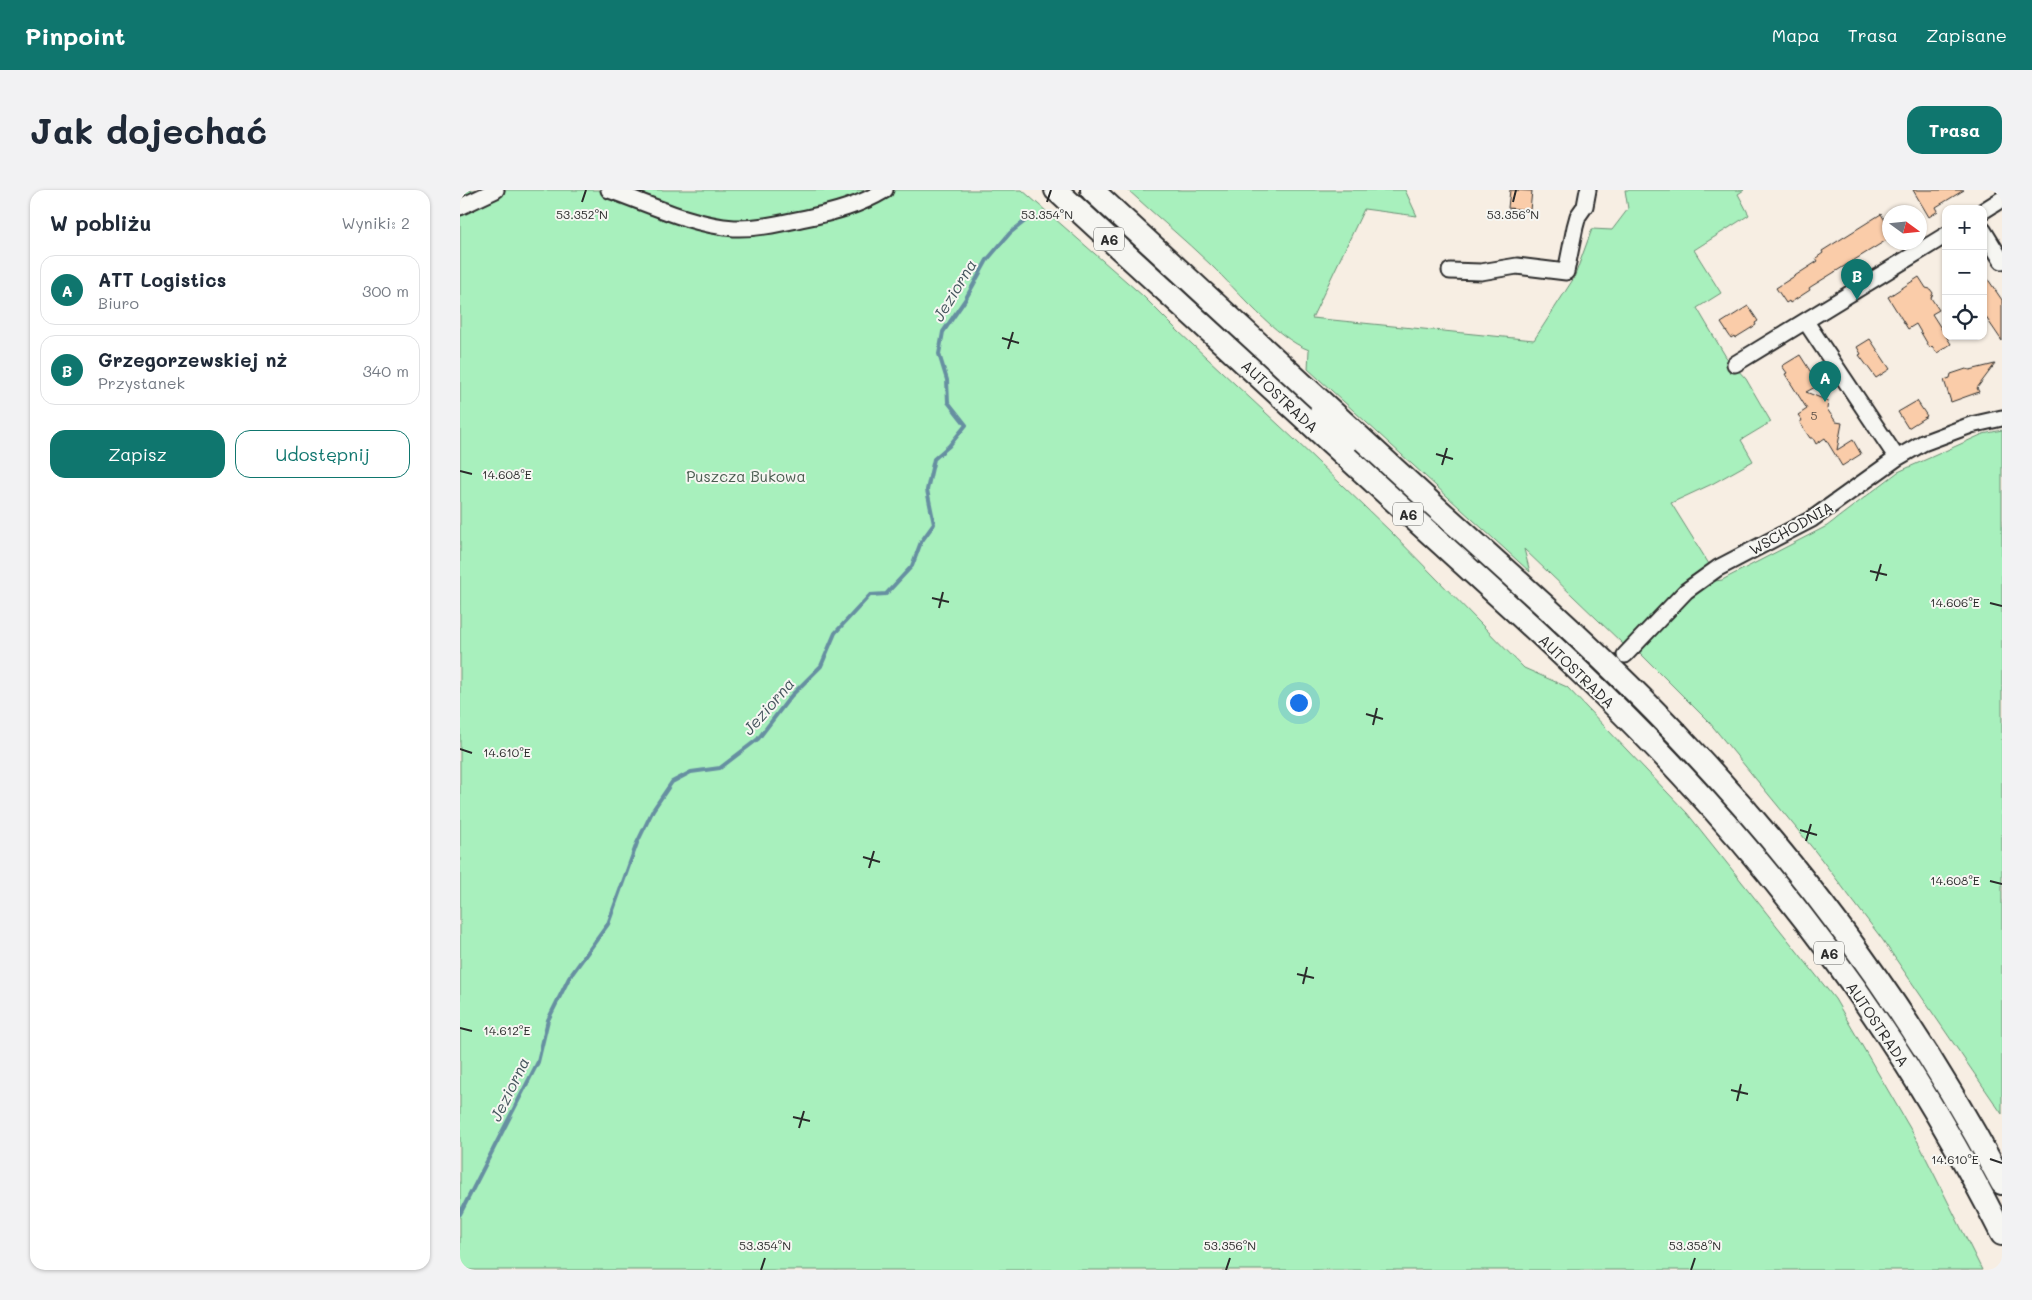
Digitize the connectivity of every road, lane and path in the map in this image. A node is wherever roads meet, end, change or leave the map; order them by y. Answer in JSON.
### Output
{"nodes":[{"id":1,"x":496,"y":190,"type":"edge"},
{"id":2,"x":609,"y":190,"type":"edge"},
{"id":3,"x":885,"y":190,"type":"edge"},
{"id":4,"x":1056,"y":190,"type":"edge"},
{"id":5,"x":1092,"y":190,"type":"edge"},
{"id":6,"x":1588,"y":190,"type":"edge"},
{"id":7,"x":2002,"y":199,"type":"edge"},
{"id":8,"x":460,"y":208,"type":"edge"},
{"id":9,"x":1987,"y":208,"type":"edge"},
{"id":10,"x":1942,"y":237,"type":"edge"},
{"id":11,"x":1987,"y":237,"type":"edge"},
{"id":12,"x":2002,"y":261,"type":"edge"},
{"id":13,"x":1450,"y":271,"type":"dead end"},
{"id":14,"x":1806,"y":322,"type":"junction"},
{"id":15,"x":1735,"y":364,"type":"dead end"},
{"id":16,"x":1287,"y":370,"type":"junction"},
{"id":17,"x":1273,"y":390,"type":"junction"},
{"id":18,"x":2002,"y":418,"type":"edge"},
{"id":19,"x":1333,"y":428,"type":"junction"},
{"id":20,"x":1897,"y":458,"type":"junction"},
{"id":21,"x":1393,"y":467,"type":"junction"},
{"id":22,"x":1385,"y":492,"type":"junction"},
{"id":23,"x":1626,"y":656,"type":"dead end"},
{"id":24,"x":2002,"y":1183,"type":"edge"},
{"id":25,"x":2002,"y":1234,"type":"edge"}],
"edges":[{"from":1,"to":8,"type":"street"},
{"from":2,"to":3,"type":"street"},
{"from":4,"to":17,"type":"highway","name":"AUTOSTRADA","number":"A6"},
{"from":5,"to":16,"type":"highway","name":"AUTOSTRADA","number":"A6"},
{"from":6,"to":13,"type":"street"},
{"from":7,"to":9,"type":"street"},
{"from":10,"to":14,"type":"street"},
{"from":11,"to":12,"type":"street"},
{"from":14,"to":15,"type":"street"},
{"from":14,"to":20,"type":"street"},
{"from":16,"to":19,"type":"street"},
{"from":16,"to":21,"type":"highway","name":"AUTOSTRADA","number":"A6"},
{"from":17,"to":19,"type":"street"},
{"from":17,"to":22,"type":"highway","name":"AUTOSTRADA","number":"A6"},
{"from":18,"to":20,"type":"street","name":"WSCHODNIA"},
{"from":19,"to":21,"type":"street"},
{"from":19,"to":22,"type":"street"},
{"from":20,"to":23,"type":"street","name":"WSCHODNIA"},
{"from":21,"to":24,"type":"highway","name":"AUTOSTRADA","number":"A6"},
{"from":22,"to":25,"type":"highway","name":"AUTOSTRADA","number":"A6"}]}
